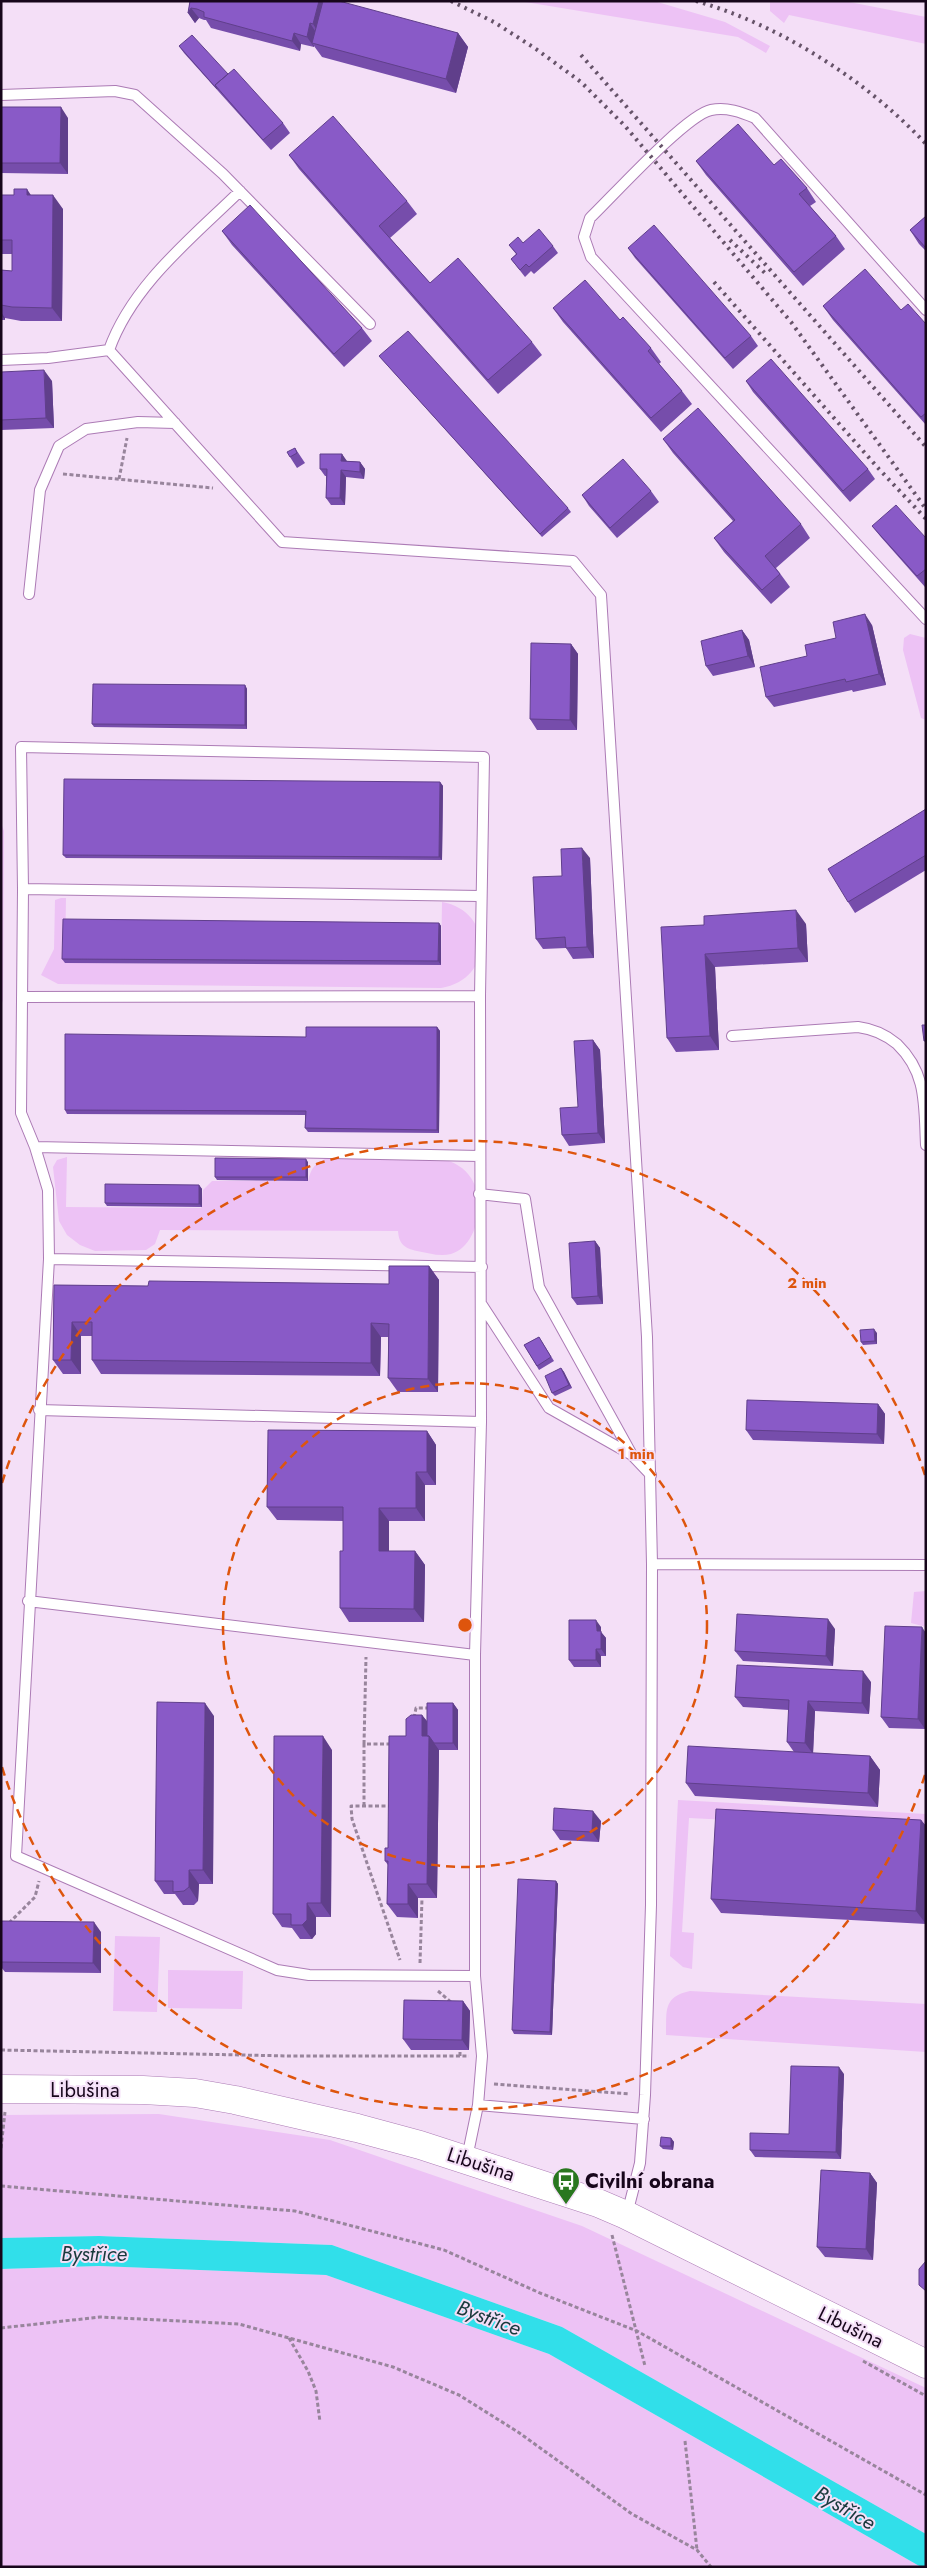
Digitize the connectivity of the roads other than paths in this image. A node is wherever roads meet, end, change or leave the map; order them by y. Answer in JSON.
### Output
{"nodes":[{"id":1,"x":1,"y":95,"type":"edge"},
{"id":2,"x":240,"y":191,"type":"junction"},
{"id":3,"x":926,"y":310,"type":"edge"},
{"id":4,"x":370,"y":324,"type":"dead end"},
{"id":5,"x":109,"y":350,"type":"junction"},
{"id":6,"x":1,"y":360,"type":"edge"},
{"id":7,"x":175,"y":423,"type":"junction"},
{"id":8,"x":29,"y":594,"type":"dead end"},
{"id":9,"x":926,"y":619,"type":"edge"},
{"id":10,"x":23,"y":889,"type":"junction"},
{"id":11,"x":480,"y":896,"type":"junction"},
{"id":12,"x":480,"y":996,"type":"junction"},
{"id":13,"x":22,"y":997,"type":"junction"},
{"id":14,"x":732,"y":1036,"type":"dead end"},
{"id":15,"x":926,"y":1145,"type":"edge"},
{"id":16,"x":35,"y":1147,"type":"junction"},
{"id":17,"x":480,"y":1156,"type":"junction"},
{"id":18,"x":479,"y":1194,"type":"junction"},
{"id":19,"x":49,"y":1259,"type":"junction"},
{"id":20,"x":482,"y":1267,"type":"junction"},
{"id":21,"x":482,"y":1304,"type":"junction"},
{"id":22,"x":39,"y":1410,"type":"junction"},
{"id":23,"x":481,"y":1422,"type":"junction"},
{"id":24,"x":632,"y":1455,"type":"junction"},
{"id":25,"x":651,"y":1474,"type":"junction"},
{"id":26,"x":652,"y":1564,"type":"junction"},
{"id":27,"x":926,"y":1565,"type":"edge"},
{"id":28,"x":28,"y":1601,"type":"junction"},
{"id":29,"x":475,"y":1655,"type":"junction"},
{"id":30,"x":475,"y":1976,"type":"junction"},
{"id":31,"x":4,"y":2089,"type":"edge"},
{"id":32,"x":478,"y":2105,"type":"junction"},
{"id":33,"x":644,"y":2119,"type":"junction"},
{"id":34,"x":467,"y":2159,"type":"junction"},
{"id":35,"x":626,"y":2215,"type":"junction"},
{"id":36,"x":926,"y":2364,"type":"edge"}],
"edges":[{"from":1,"to":2,"type":"lane"},
{"from":2,"to":4,"type":"lane"},
{"from":2,"to":5,"type":"lane"},
{"from":3,"to":9,"type":"lane"},
{"from":5,"to":6,"type":"lane"},
{"from":5,"to":7,"type":"lane"},
{"from":7,"to":8,"type":"lane"},
{"from":7,"to":25,"type":"lane"},
{"from":10,"to":11,"type":"lane"},
{"from":10,"to":11,"type":"lane"},
{"from":10,"to":13,"type":"lane"},
{"from":11,"to":12,"type":"lane"},
{"from":12,"to":13,"type":"lane"},
{"from":12,"to":17,"type":"lane"},
{"from":13,"to":16,"type":"lane"},
{"from":14,"to":15,"type":"lane"},
{"from":16,"to":17,"type":"lane"},
{"from":16,"to":19,"type":"lane"},
{"from":17,"to":18,"type":"lane"},
{"from":18,"to":20,"type":"lane"},
{"from":18,"to":24,"type":"lane"},
{"from":19,"to":20,"type":"lane"},
{"from":19,"to":22,"type":"lane"},
{"from":20,"to":21,"type":"lane"},
{"from":21,"to":23,"type":"lane"},
{"from":21,"to":24,"type":"lane"},
{"from":22,"to":23,"type":"lane"},
{"from":22,"to":28,"type":"lane"},
{"from":23,"to":29,"type":"lane"},
{"from":24,"to":25,"type":"lane"},
{"from":25,"to":26,"type":"lane"},
{"from":26,"to":27,"type":"lane"},
{"from":26,"to":33,"type":"lane"},
{"from":28,"to":29,"type":"lane"},
{"from":28,"to":30,"type":"lane"},
{"from":29,"to":30,"type":"lane"},
{"from":30,"to":32,"type":"lane"},
{"from":31,"to":34,"type":"street","name":"Libušina"},
{"from":32,"to":33,"type":"lane"},
{"from":32,"to":34,"type":"lane"},
{"from":33,"to":35,"type":"lane"},
{"from":34,"to":35,"type":"street","name":"Libušina"},
{"from":35,"to":36,"type":"street","name":"Libušina"}]}
